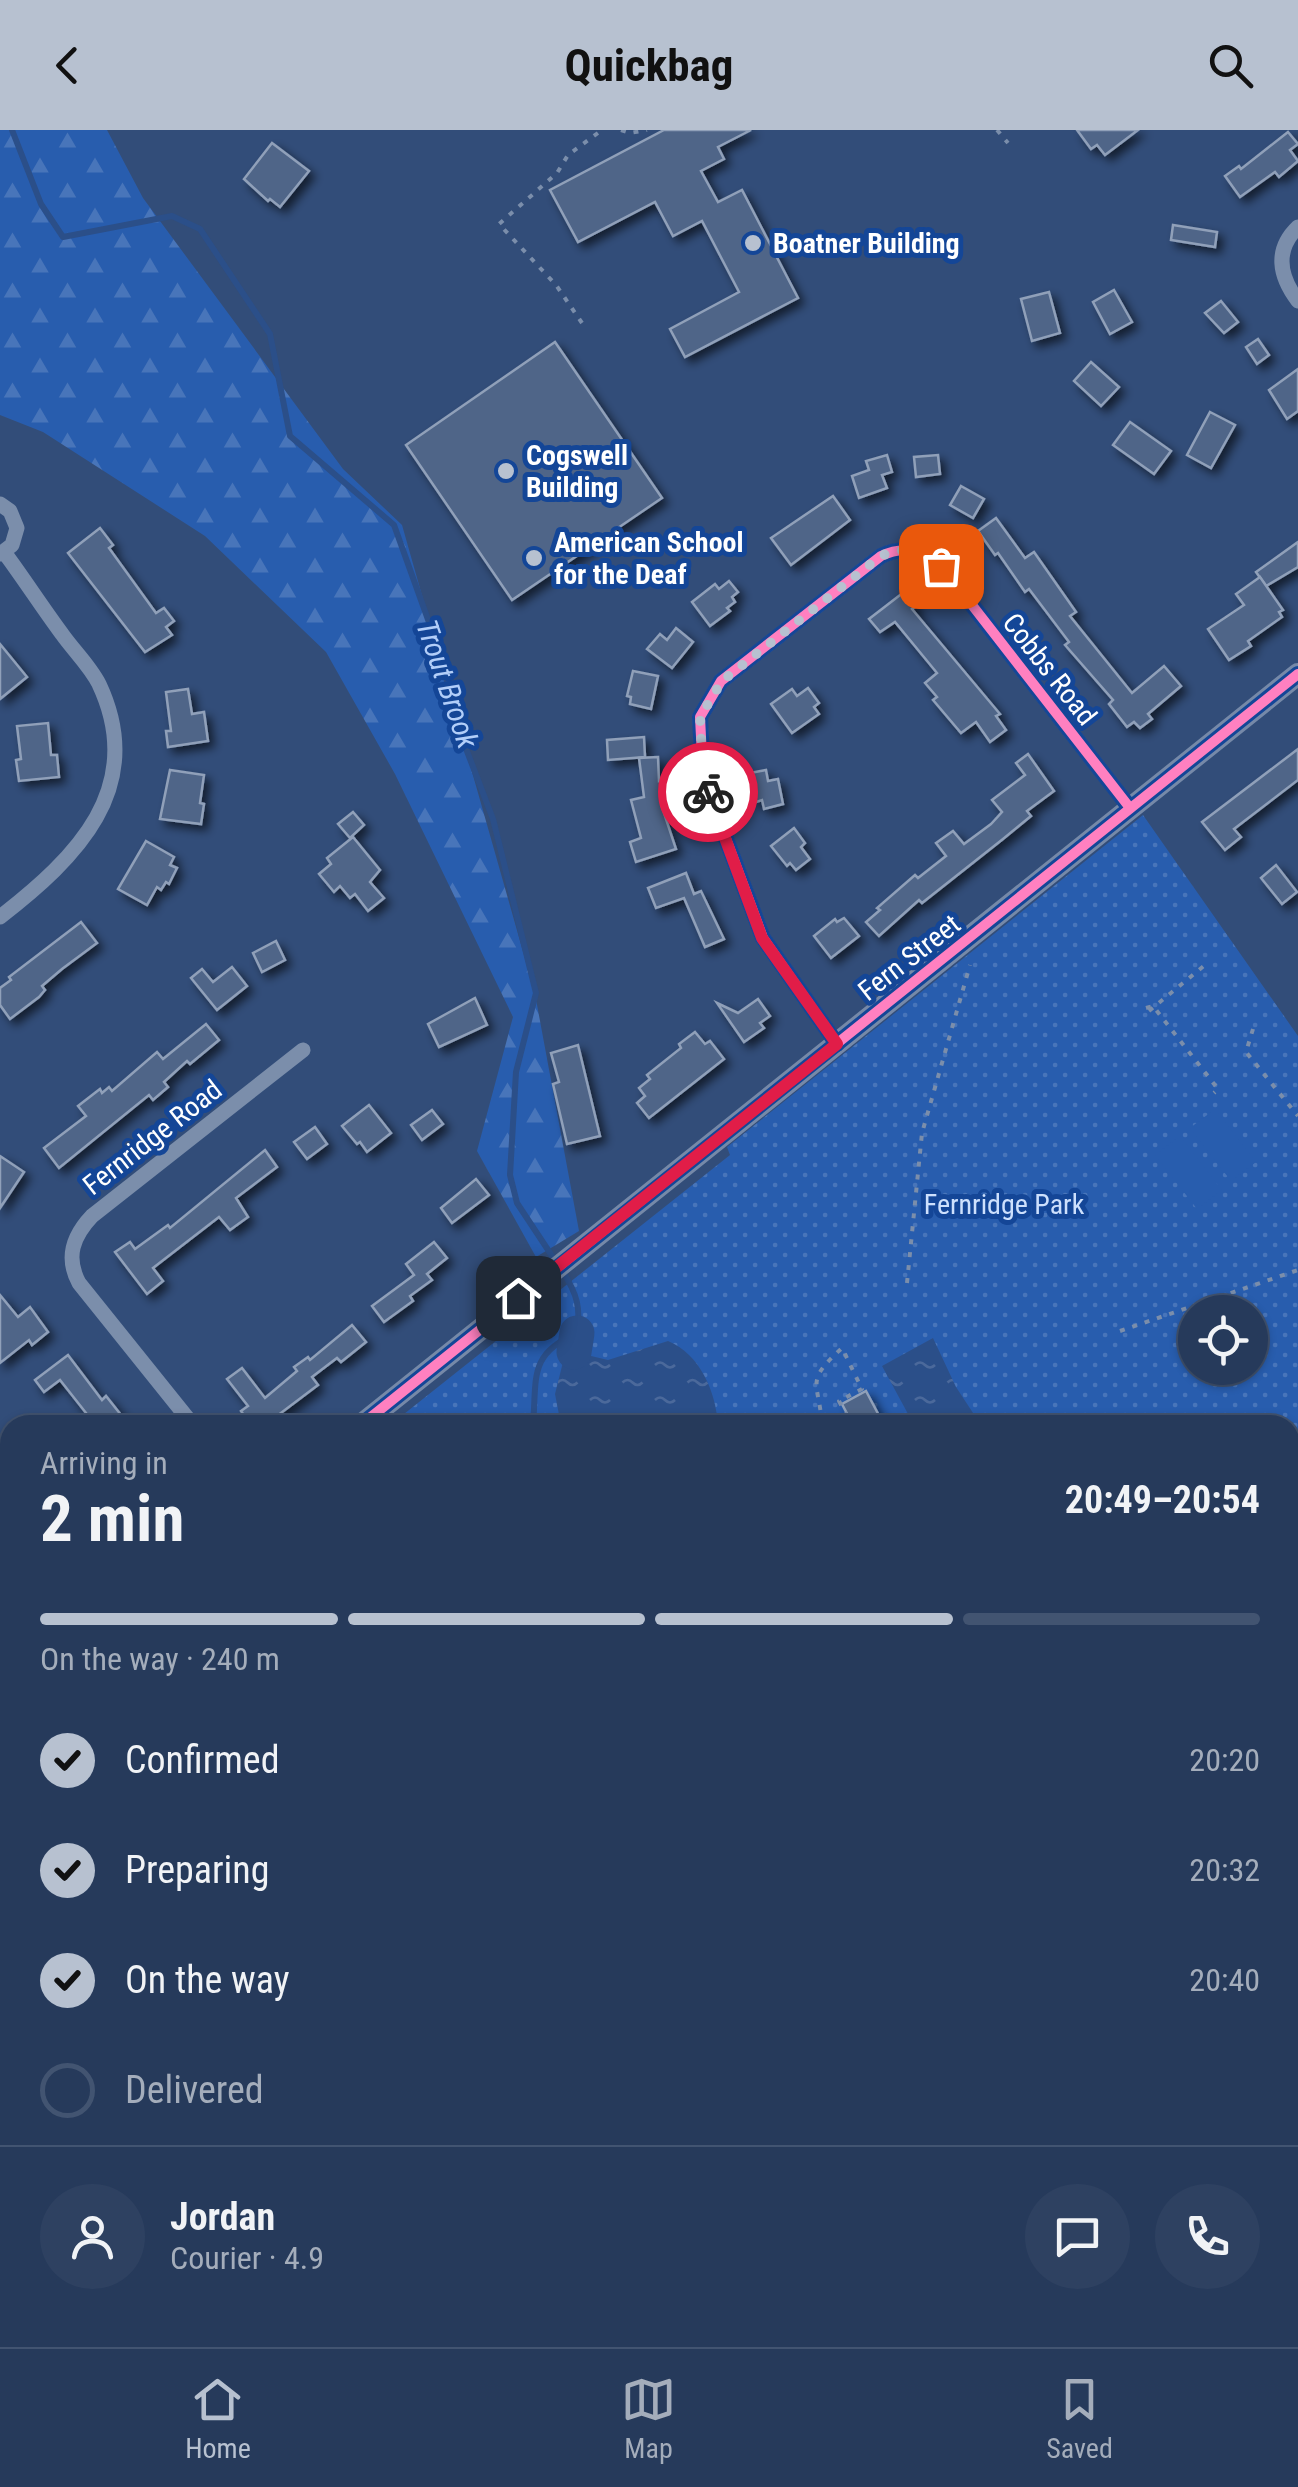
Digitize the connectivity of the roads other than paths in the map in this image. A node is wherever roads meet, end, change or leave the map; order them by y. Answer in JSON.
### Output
{"nodes":[{"id":1,"x":1298,"y":226,"type":"edge"},
{"id":2,"x":1298,"y":301,"type":"edge"},
{"id":3,"x":0,"y":504,"type":"edge"},
{"id":4,"x":2,"y":553,"type":"edge"},
{"id":5,"x":1298,"y":674,"type":"edge"},
{"id":6,"x":1130,"y":808,"type":"junction"},
{"id":7,"x":0,"y":918,"type":"edge"},
{"id":8,"x":837,"y":1044,"type":"junction"},
{"id":9,"x":303,"y":1050,"type":"dead end"},
{"id":10,"x":185,"y":1415,"type":"edge"},
{"id":11,"x":373,"y":1415,"type":"edge"}],
"edges":[{"from":1,"to":2,"type":"street"},
{"from":3,"to":4,"type":"street"},
{"from":4,"to":7,"type":"street"},
{"from":5,"to":6,"type":"street","name":"Fern Street"},
{"from":6,"to":8,"type":"street","name":"Fern Street"},
{"from":6,"to":8,"type":"street","name":"Cobbs Road"},
{"from":8,"to":11,"type":"street","name":"Fern Street"},
{"from":9,"to":10,"type":"street","name":"Fernridge Road"}]}
